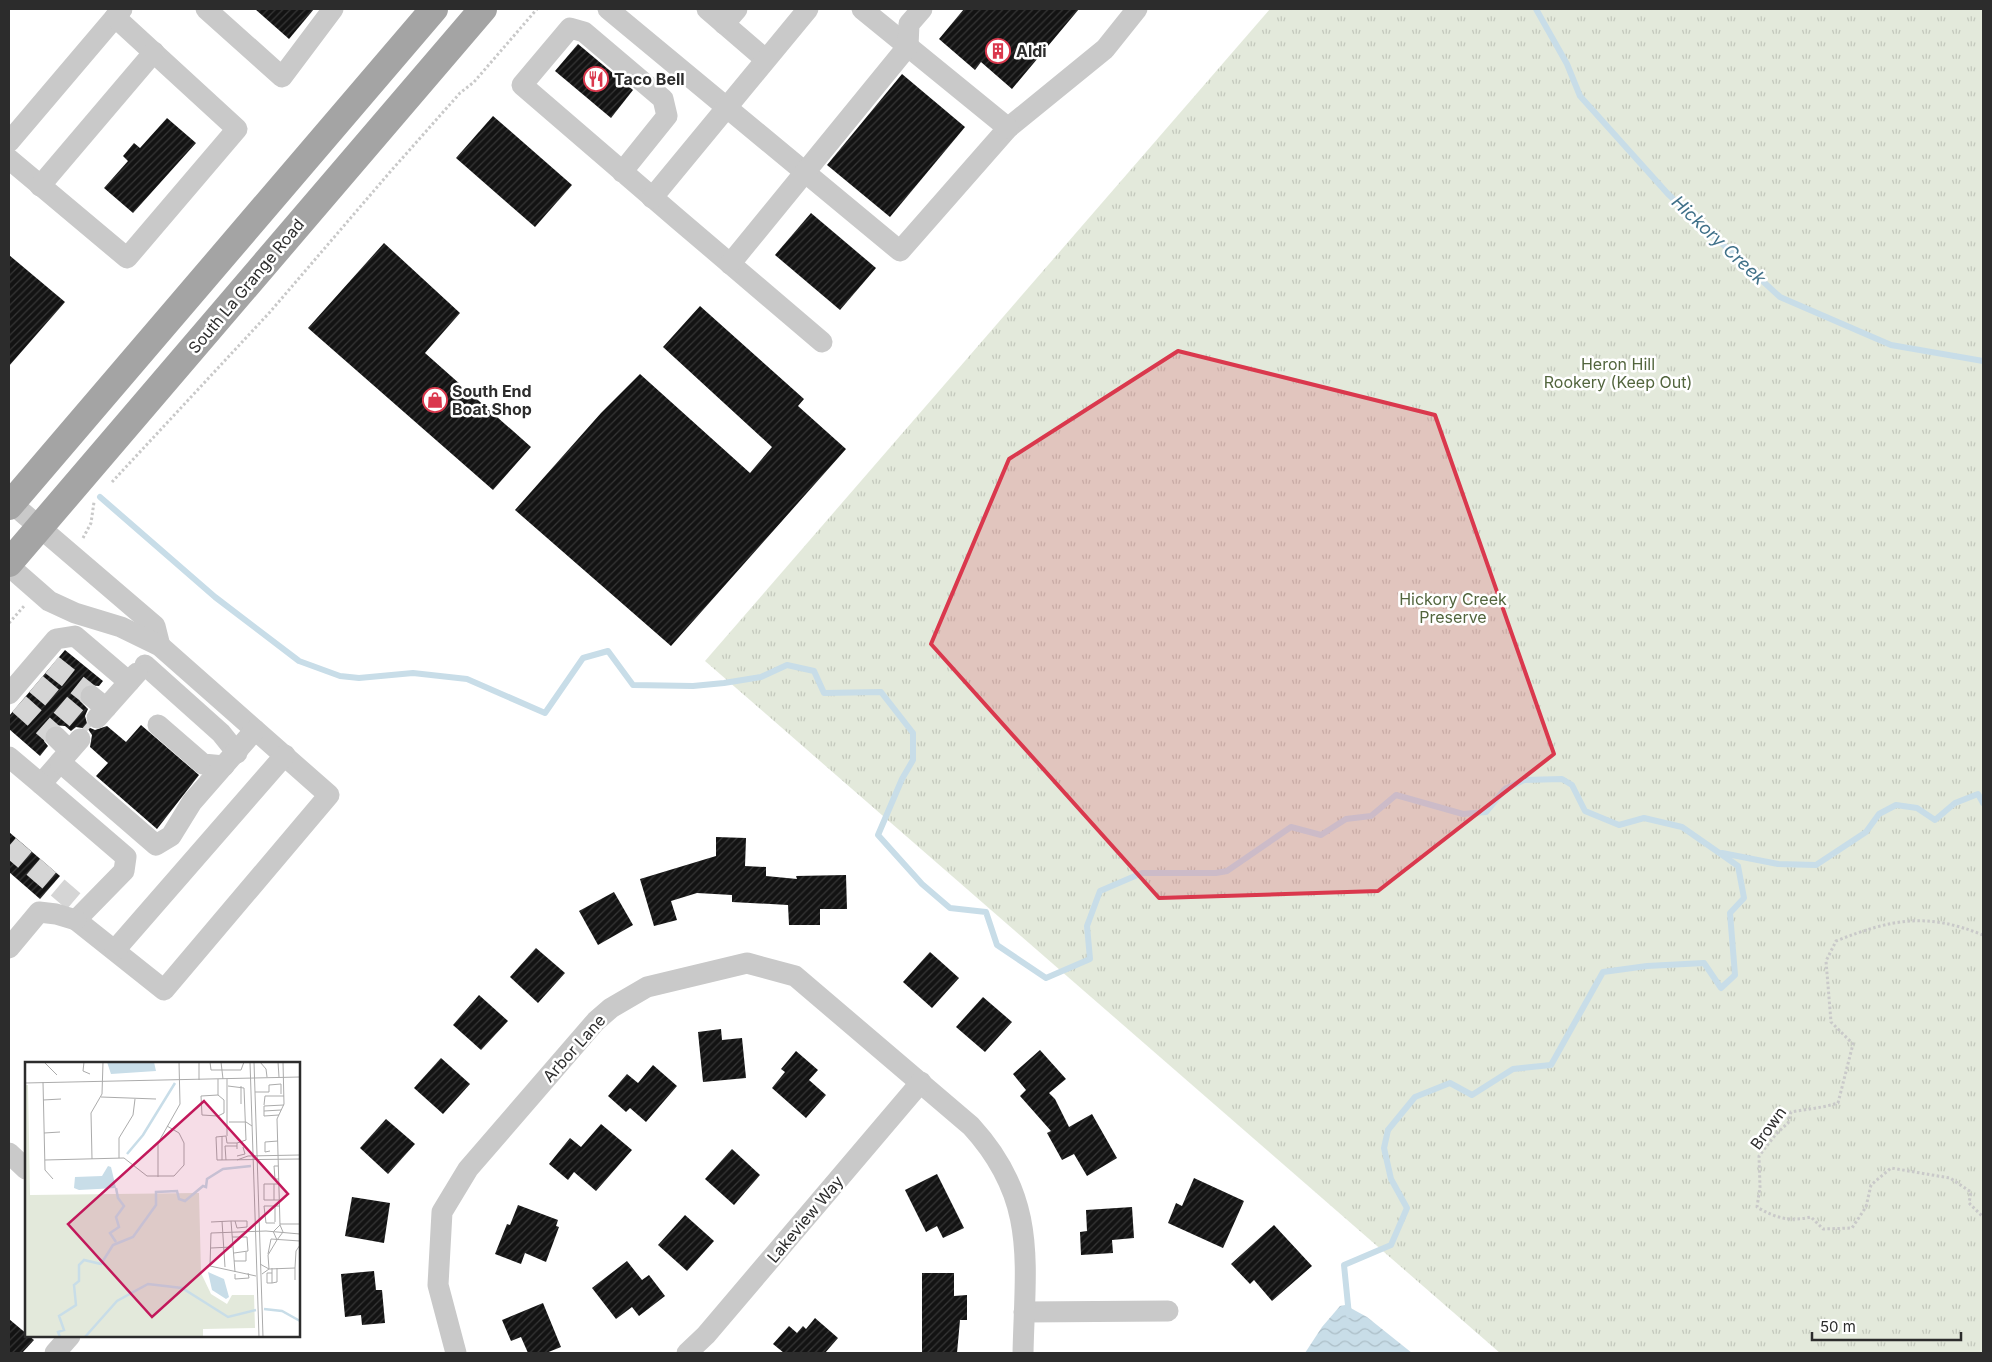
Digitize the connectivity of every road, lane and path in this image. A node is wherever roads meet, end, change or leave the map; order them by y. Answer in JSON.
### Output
{"nodes":[{"id":1,"x":206,"y":9,"type":"edge"},
{"id":2,"x":333,"y":9,"type":"edge"},
{"id":3,"x":434,"y":9,"type":"edge"},
{"id":4,"x":483,"y":9,"type":"edge"},
{"id":5,"x":537,"y":9,"type":"edge"},
{"id":6,"x":608,"y":9,"type":"edge"},
{"id":7,"x":707,"y":9,"type":"edge"},
{"id":8,"x":808,"y":9,"type":"edge"},
{"id":9,"x":862,"y":9,"type":"edge"},
{"id":10,"x":922,"y":9,"type":"edge"},
{"id":11,"x":1137,"y":9,"type":"edge"},
{"id":12,"x":119,"y":13,"type":"edge"},
{"id":13,"x":731,"y":16,"type":"edge"},
{"id":14,"x":908,"y":46,"type":"junction"},
{"id":15,"x":154,"y":52,"type":"junction"},
{"id":16,"x":765,"y":60,"type":"junction"},
{"id":17,"x":727,"y":106,"type":"junction"},
{"id":18,"x":1008,"y":128,"type":"junction"},
{"id":19,"x":9,"y":142,"type":"edge"},
{"id":20,"x":9,"y":159,"type":"edge"},
{"id":21,"x":622,"y":172,"type":"junction"},
{"id":22,"x":806,"y":172,"type":"junction"},
{"id":23,"x":40,"y":186,"type":"junction"},
{"id":24,"x":652,"y":198,"type":"junction"},
{"id":25,"x":730,"y":264,"type":"junction"},
{"id":26,"x":822,"y":342,"type":"dead end"},
{"id":27,"x":106,"y":488,"type":"dead end"},
{"id":28,"x":99,"y":496,"type":"dead end"},
{"id":29,"x":10,"y":504,"type":"edge"},
{"id":30,"x":39,"y":528,"type":"junction"},
{"id":31,"x":69,"y":553,"type":"junction"},
{"id":32,"x":9,"y":565,"type":"edge"},
{"id":33,"x":37,"y":591,"type":"junction"},
{"id":34,"x":9,"y":623,"type":"edge"},
{"id":35,"x":160,"y":646,"type":"junction"},
{"id":36,"x":145,"y":665,"type":"junction"},
{"id":37,"x":129,"y":682,"type":"junction"},
{"id":38,"x":12,"y":698,"type":"edge"},
{"id":39,"x":98,"y":708,"type":"dead end"},
{"id":40,"x":158,"y":725,"type":"dead end"},
{"id":41,"x":255,"y":730,"type":"junction"},
{"id":42,"x":285,"y":756,"type":"junction"},
{"id":43,"x":9,"y":757,"type":"edge"},
{"id":44,"x":230,"y":760,"type":"junction"},
{"id":45,"x":41,"y":784,"type":"junction"},
{"id":46,"x":76,"y":920,"type":"junction"},
{"id":47,"x":1983,"y":935,"type":"edge"},
{"id":48,"x":9,"y":948,"type":"edge"},
{"id":49,"x":114,"y":950,"type":"junction"},
{"id":50,"x":921,"y":1082,"type":"junction"},
{"id":51,"x":9,"y":1154,"type":"edge"},
{"id":52,"x":25,"y":1168,"type":"edge"},
{"id":53,"x":1983,"y":1217,"type":"edge"},
{"id":54,"x":1168,"y":1311,"type":"dead end"},
{"id":55,"x":1024,"y":1312,"type":"junction"},
{"id":56,"x":69,"y":1337,"type":"edge"},
{"id":57,"x":55,"y":1353,"type":"edge"},
{"id":58,"x":456,"y":1353,"type":"edge"},
{"id":59,"x":688,"y":1353,"type":"edge"},
{"id":60,"x":1023,"y":1353,"type":"edge"}],
"edges":[{"from":1,"to":2,"type":"street"},
{"from":3,"to":29,"type":"main road"},
{"from":4,"to":30,"type":"main road","name":"South La Grange Road"},
{"from":5,"to":27,"type":"path"},
{"from":6,"to":17,"type":"street"},
{"from":7,"to":13,"type":"street"},
{"from":8,"to":16,"type":"street"},
{"from":9,"to":14,"type":"street"},
{"from":10,"to":14,"type":"street"},
{"from":11,"to":18,"type":"street"},
{"from":12,"to":15,"type":"street"},
{"from":12,"to":19,"type":"street"},
{"from":13,"to":16,"type":"street"},
{"from":14,"to":18,"type":"street"},
{"from":14,"to":22,"type":"street"},
{"from":15,"to":23,"type":"street"},
{"from":15,"to":23,"type":"street"},
{"from":16,"to":17,"type":"street"},
{"from":17,"to":22,"type":"street"},
{"from":17,"to":24,"type":"street"},
{"from":18,"to":22,"type":"street"},
{"from":20,"to":23,"type":"street"},
{"from":21,"to":21,"type":"street"},
{"from":21,"to":24,"type":"street"},
{"from":22,"to":25,"type":"street"},
{"from":24,"to":25,"type":"street"},
{"from":25,"to":26,"type":"street"},
{"from":28,"to":31,"type":"path"},
{"from":29,"to":30,"type":"street"},
{"from":30,"to":31,"type":"street"},
{"from":30,"to":32,"type":"main road","name":"South La Grange Road"},
{"from":31,"to":35,"type":"street"},
{"from":32,"to":33,"type":"street"},
{"from":33,"to":34,"type":"path"},
{"from":33,"to":35,"type":"street"},
{"from":35,"to":36,"type":"street"},
{"from":35,"to":41,"type":"street"},
{"from":36,"to":37,"type":"street"},
{"from":36,"to":44,"type":"street"},
{"from":37,"to":38,"type":"street"},
{"from":37,"to":39,"type":"street"},
{"from":40,"to":44,"type":"street"},
{"from":41,"to":42,"type":"street"},
{"from":41,"to":44,"type":"street"},
{"from":42,"to":49,"type":"street"},
{"from":42,"to":49,"type":"street"},
{"from":43,"to":45,"type":"street"},
{"from":44,"to":45,"type":"street"},
{"from":45,"to":46,"type":"street"},
{"from":46,"to":48,"type":"street"},
{"from":46,"to":49,"type":"street"},
{"from":47,"to":53,"type":"path","name":"Brown"},
{"from":50,"to":55,"type":"street","name":"Arbor Lane"},
{"from":50,"to":58,"type":"street","name":"Arbor Lane"},
{"from":50,"to":59,"type":"street","name":"Lakeview Way"},
{"from":51,"to":52,"type":"street"},
{"from":54,"to":55,"type":"street"},
{"from":55,"to":60,"type":"street","name":"Arbor Lane"},
{"from":56,"to":57,"type":"street"}]}
